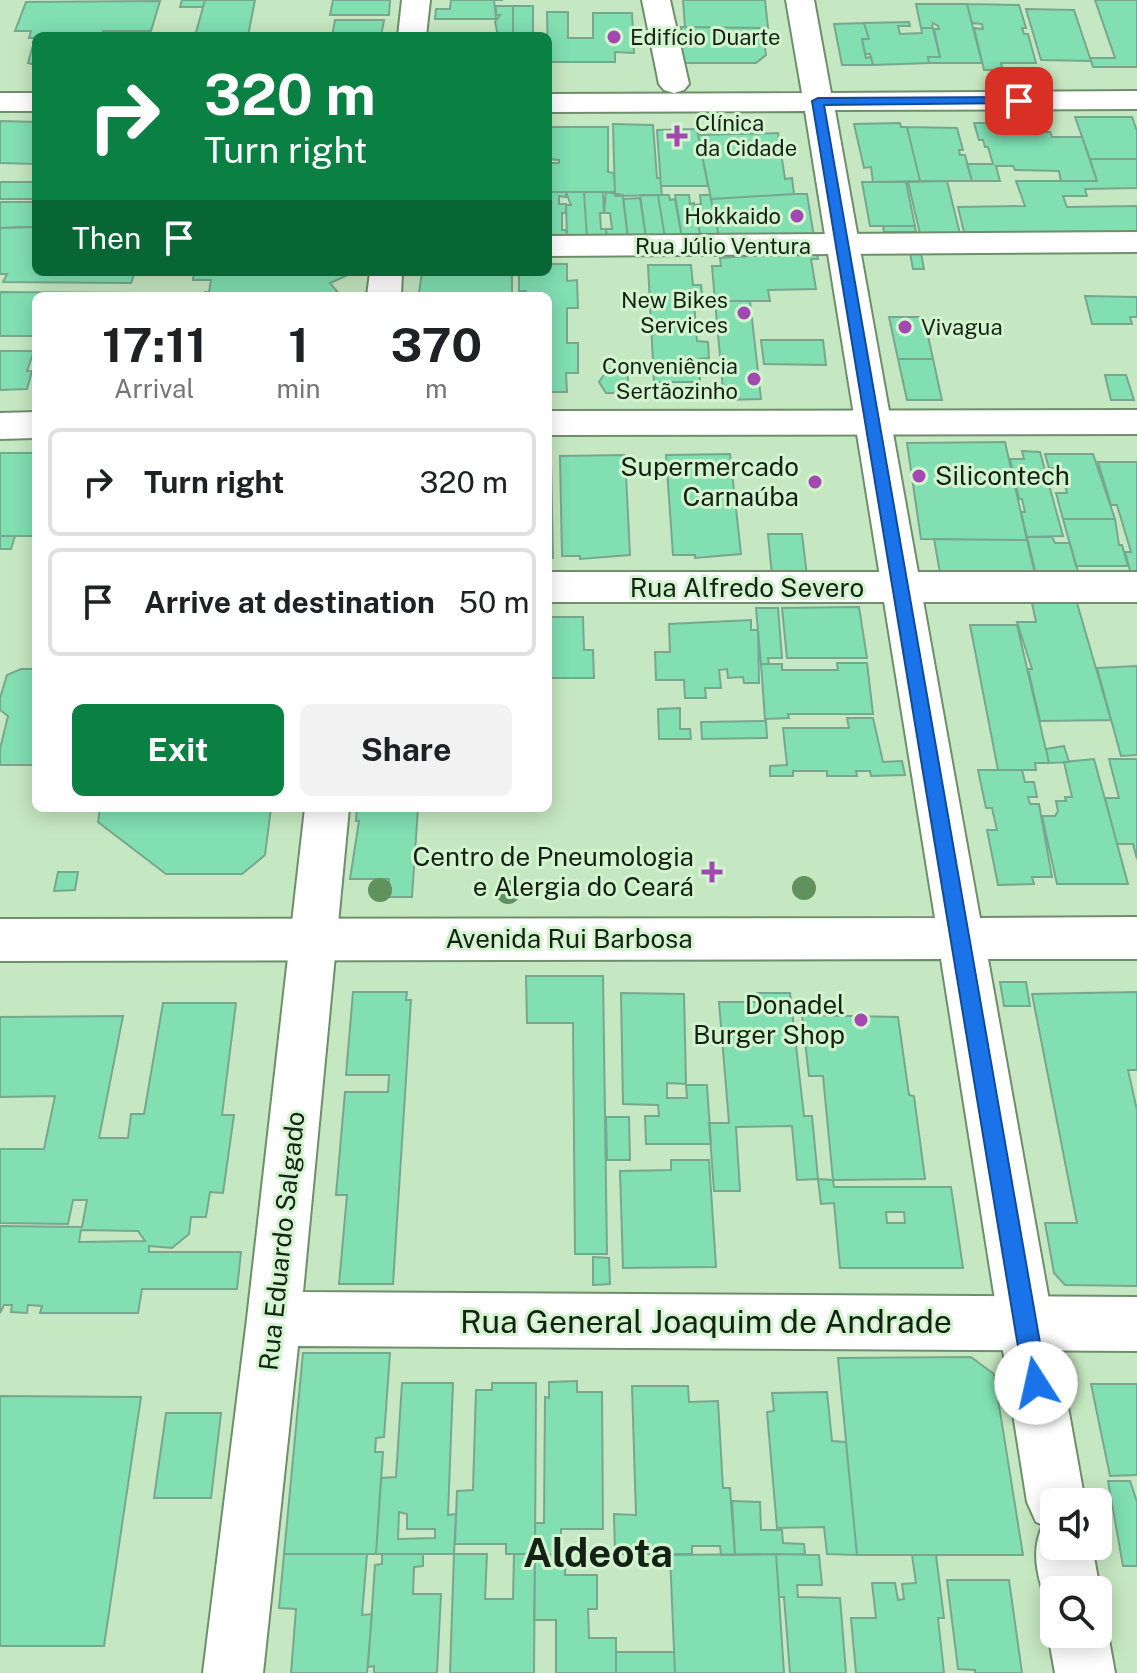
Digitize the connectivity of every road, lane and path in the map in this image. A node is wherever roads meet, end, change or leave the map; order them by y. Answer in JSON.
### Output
{"nodes":[{"id":1,"x":416,"y":0,"type":"edge"},
{"id":2,"x":656,"y":0,"type":"edge"},
{"id":3,"x":800,"y":0,"type":"edge"},
{"id":4,"x":412,"y":32,"type":"edge"},
{"id":5,"x":674,"y":84,"type":"junction"},
{"id":6,"x":552,"y":85,"type":"edge"},
{"id":7,"x":1137,"y":85,"type":"edge"},
{"id":8,"x":0,"y":86,"type":"edge"},
{"id":9,"x":32,"y":86,"type":"edge"},
{"id":10,"x":816,"y":93,"type":"junction"},
{"id":11,"x":1137,"y":100,"type":"edge"},
{"id":12,"x":0,"y":102,"type":"edge"},
{"id":13,"x":32,"y":102,"type":"edge"},
{"id":14,"x":552,"y":103,"type":"edge"},
{"id":15,"x":1137,"y":242,"type":"edge"},
{"id":16,"x":844,"y":245,"type":"junction"},
{"id":17,"x":552,"y":246,"type":"edge"},
{"id":18,"x":1137,"y":422,"type":"edge"},
{"id":19,"x":552,"y":423,"type":"edge"},
{"id":20,"x":873,"y":423,"type":"junction"},
{"id":21,"x":32,"y":425,"type":"edge"},
{"id":22,"x":0,"y":426,"type":"edge"},
{"id":23,"x":552,"y":587,"type":"edge"},
{"id":24,"x":1137,"y":587,"type":"edge"},
{"id":25,"x":900,"y":589,"type":"junction"},
{"id":26,"x":327,"y":812,"type":"edge"},
{"id":27,"x":960,"y":938,"type":"junction"},
{"id":28,"x":1137,"y":938,"type":"edge"},
{"id":29,"x":0,"y":940,"type":"edge"},
{"id":30,"x":312,"y":940,"type":"junction"},
{"id":31,"x":274,"y":1319,"type":"junction"},
{"id":32,"x":1026,"y":1324,"type":"junction"},
{"id":33,"x":1137,"y":1324,"type":"edge"},
{"id":34,"x":1054,"y":1488,"type":"edge"},
{"id":35,"x":1081,"y":1648,"type":"edge"},
{"id":36,"x":233,"y":1673,"type":"edge"},
{"id":37,"x":1085,"y":1673,"type":"edge"}],
"edges":[{"from":1,"to":4,"type":"main road"},
{"from":2,"to":5,"type":"main road"},
{"from":3,"to":10,"type":"main road"},
{"from":5,"to":6,"type":"main road"},
{"from":5,"to":10,"type":"main road"},
{"from":7,"to":10,"type":"main road"},
{"from":8,"to":9,"type":"main road"},
{"from":10,"to":11,"type":"main road"},
{"from":10,"to":14,"type":"main road"},
{"from":10,"to":16,"type":"main road"},
{"from":12,"to":13,"type":"main road"},
{"from":15,"to":16,"type":"main road","name":"Rua Júlio Ventura"},
{"from":16,"to":17,"type":"main road","name":"Rua Júlio Ventura"},
{"from":16,"to":20,"type":"main road"},
{"from":18,"to":20,"type":"main road"},
{"from":19,"to":20,"type":"main road"},
{"from":20,"to":25,"type":"main road"},
{"from":21,"to":22,"type":"main road"},
{"from":23,"to":25,"type":"main road","name":"Rua Alfredo Severo"},
{"from":24,"to":25,"type":"main road","name":"Rua Alfredo Severo"},
{"from":25,"to":27,"type":"main road"},
{"from":26,"to":30,"type":"main road","name":"Rua Eduardo Salgado"},
{"from":27,"to":28,"type":"main road","name":"Avenida Rui Barbosa"},
{"from":27,"to":30,"type":"main road","name":"Avenida Rui Barbosa"},
{"from":27,"to":32,"type":"main road"},
{"from":29,"to":30,"type":"main road","name":"Avenida Rui Barbosa"},
{"from":30,"to":31,"type":"main road","name":"Rua Eduardo Salgado"},
{"from":31,"to":32,"type":"main road","name":"Rua General Joaquim de Andrade"},
{"from":31,"to":36,"type":"main road","name":"Rua Eduardo Salgado"},
{"from":32,"to":33,"type":"main road","name":"Rua General Joaquim de Andrade"},
{"from":32,"to":34,"type":"main road"},
{"from":35,"to":37,"type":"main road"}]}
